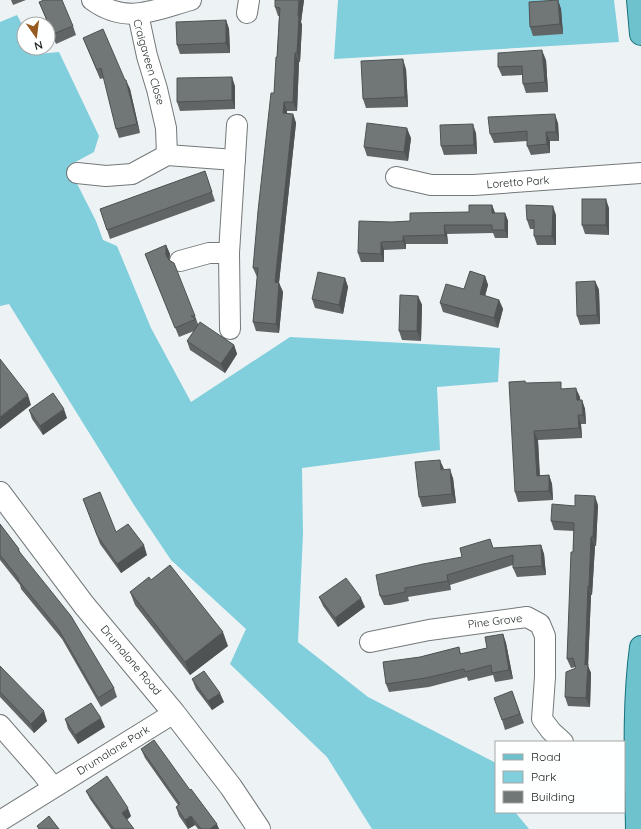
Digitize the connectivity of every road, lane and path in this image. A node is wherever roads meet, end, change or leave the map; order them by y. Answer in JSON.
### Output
{"nodes":[{"id":1,"x":92,"y":0,"type":"edge"},
{"id":2,"x":191,"y":0,"type":"edge"},
{"id":3,"x":638,"y":0,"type":"edge"},
{"id":4,"x":138,"y":14,"type":"junction"},
{"id":5,"x":641,"y":34,"type":"edge"},
{"id":6,"x":237,"y":126,"type":"dead end"},
{"id":7,"x":167,"y":155,"type":"junction"},
{"id":8,"x":235,"y":160,"type":"junction"},
{"id":9,"x":77,"y":173,"type":"dead end"},
{"id":10,"x":641,"y":173,"type":"edge"},
{"id":11,"x":396,"y":177,"type":"dead end"},
{"id":12,"x":229,"y":253,"type":"junction"},
{"id":13,"x":180,"y":261,"type":"dead end"},
{"id":14,"x":230,"y":329,"type":"dead end"},
{"id":15,"x":0,"y":493,"type":"edge"},
{"id":16,"x":370,"y":642,"type":"dead end"},
{"id":17,"x":641,"y":647,"type":"edge"},
{"id":18,"x":174,"y":713,"type":"junction"},
{"id":19,"x":0,"y":725,"type":"edge"},
{"id":20,"x":562,"y":741,"type":"edge"},
{"id":21,"x":630,"y":753,"type":"edge"},
{"id":22,"x":53,"y":787,"type":"junction"},
{"id":23,"x":0,"y":820,"type":"edge"},
{"id":24,"x":259,"y":829,"type":"edge"},
{"id":25,"x":637,"y":829,"type":"edge"}],
"edges":[{"from":1,"to":4,"type":"street","name":"Craigaveen Close"},
{"from":2,"to":4,"type":"street"},
{"from":3,"to":5,"type":"main road"},
{"from":4,"to":7,"type":"street","name":"Craigaveen Close"},
{"from":6,"to":8,"type":"street"},
{"from":7,"to":8,"type":"street"},
{"from":7,"to":9,"type":"street"},
{"from":8,"to":12,"type":"street"},
{"from":10,"to":11,"type":"street","name":"Loretto Park"},
{"from":12,"to":13,"type":"street"},
{"from":12,"to":14,"type":"street"},
{"from":15,"to":18,"type":"main road","name":"Drumalane Road"},
{"from":16,"to":20,"type":"street","name":"Pine Grove"},
{"from":17,"to":21,"type":"main road"},
{"from":18,"to":22,"type":"street","name":"Drumalane Park"},
{"from":18,"to":24,"type":"main road","name":"Drumalane Road"},
{"from":19,"to":22,"type":"street"},
{"from":21,"to":25,"type":"main road"},
{"from":22,"to":23,"type":"street","name":"Drumalane Park"}]}
